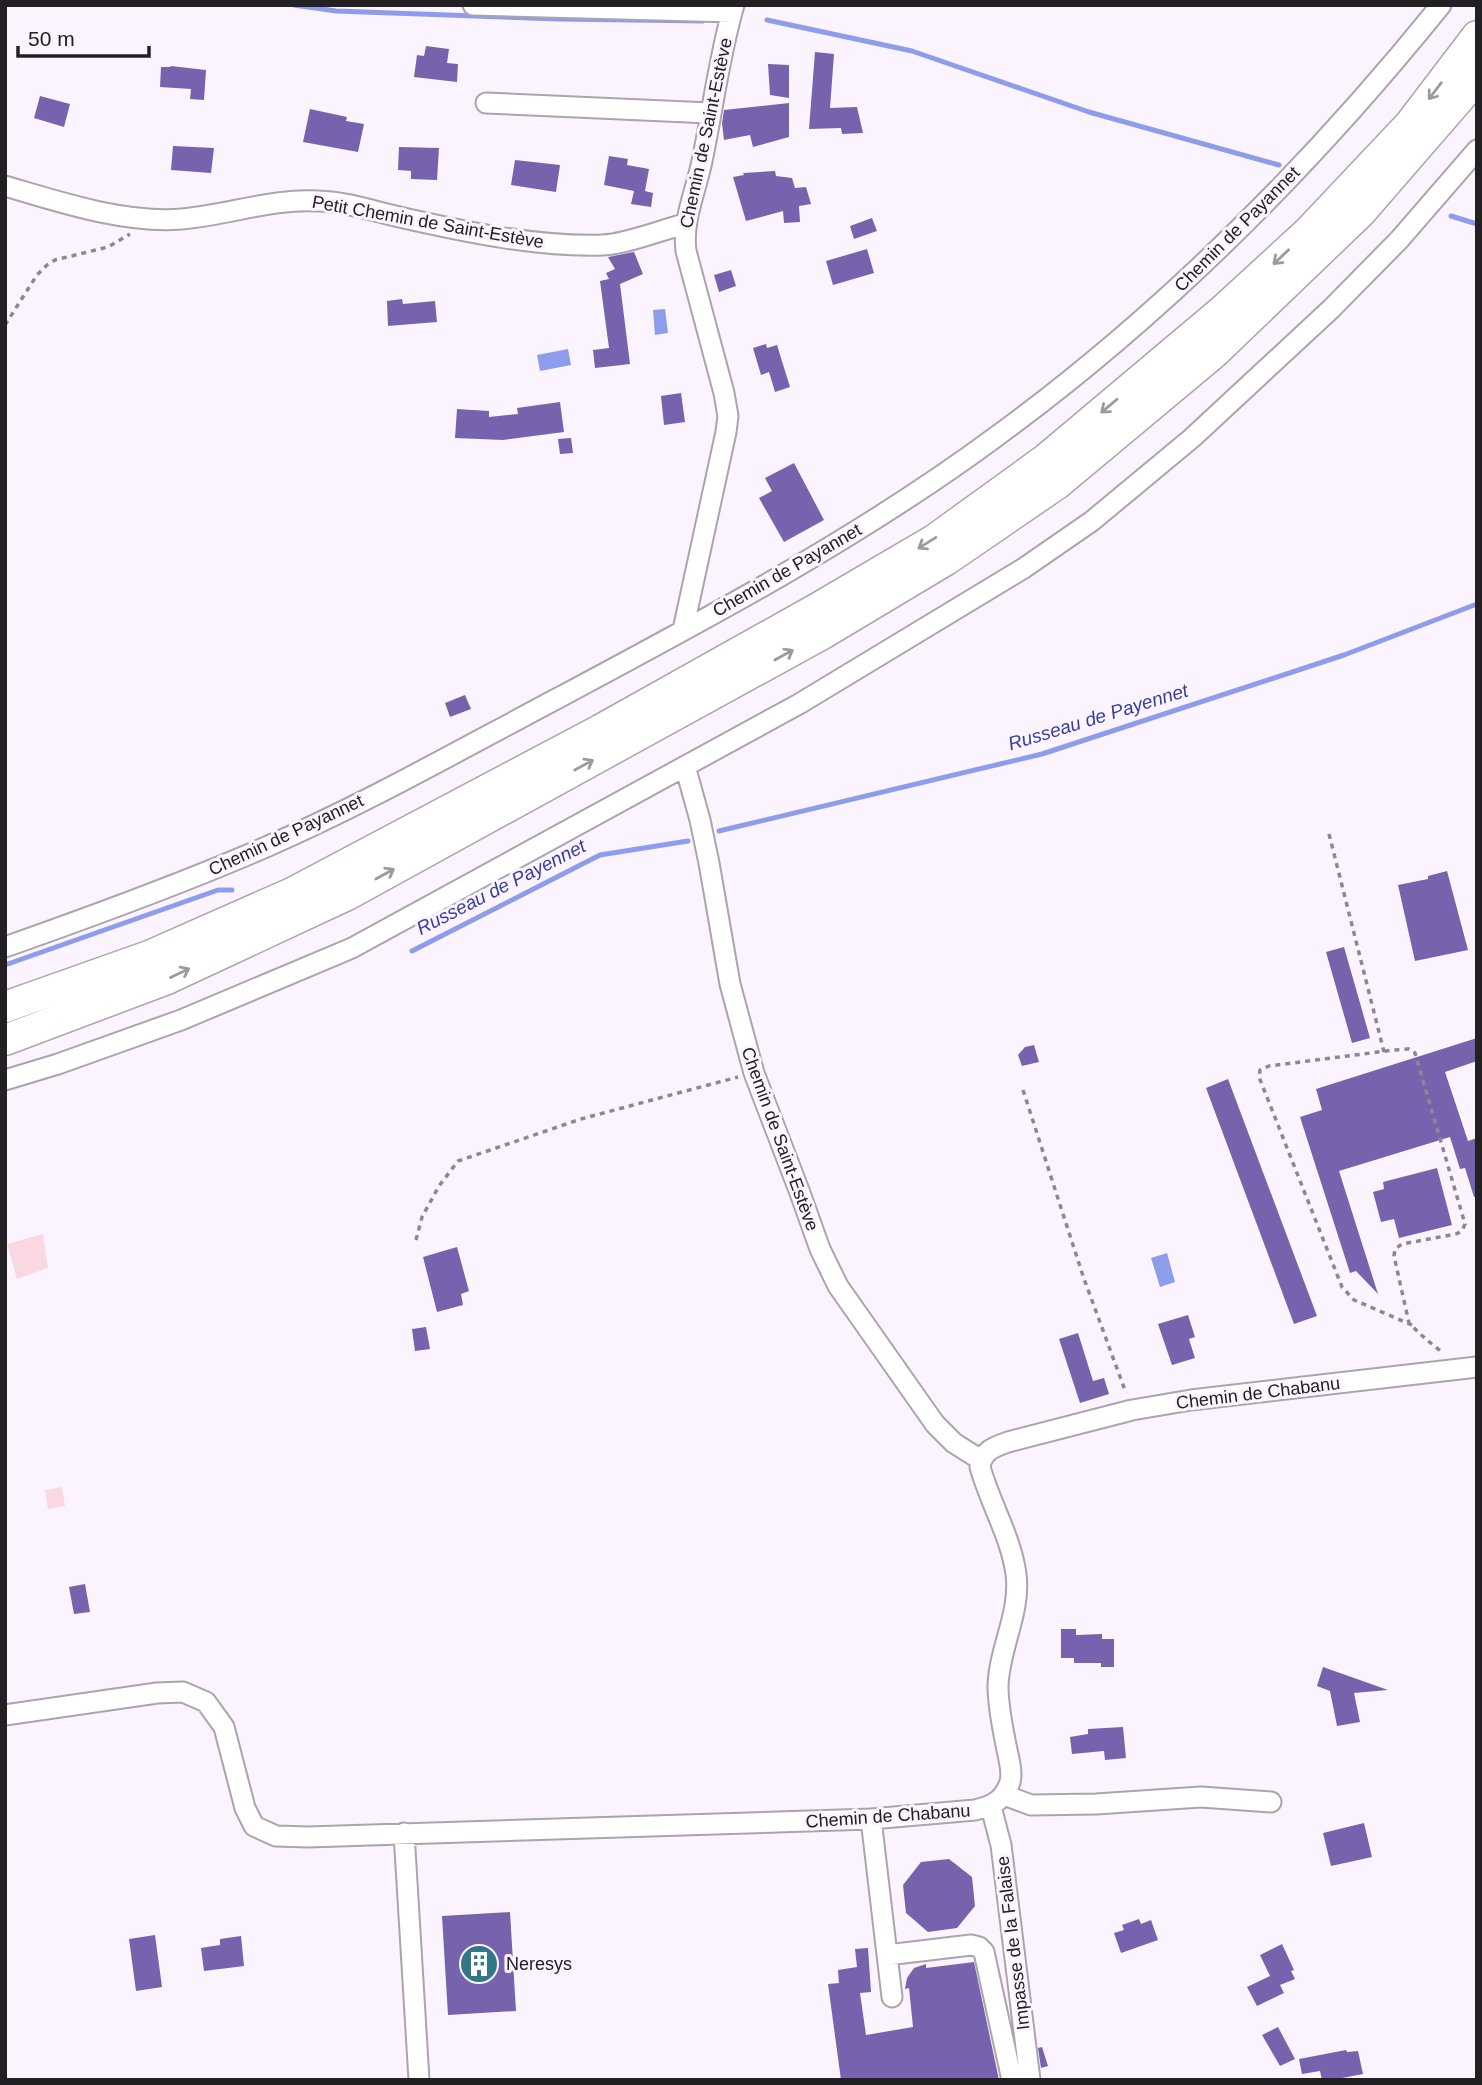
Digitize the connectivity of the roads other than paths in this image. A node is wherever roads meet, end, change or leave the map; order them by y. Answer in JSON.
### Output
{"nodes":[{"id":1,"x":473,"y":5,"type":"edge"},
{"id":2,"x":1441,"y":5,"type":"edge"},
{"id":3,"x":733,"y":8,"type":"edge"},
{"id":4,"x":1477,"y":37,"type":"edge"},
{"id":5,"x":1477,"y":78,"type":"edge"},
{"id":6,"x":486,"y":103,"type":"dead end"},
{"id":7,"x":710,"y":113,"type":"junction"},
{"id":8,"x":1477,"y":149,"type":"edge"},
{"id":9,"x":5,"y":187,"type":"edge"},
{"id":10,"x":685,"y":224,"type":"junction"},
{"id":11,"x":683,"y":630,"type":"junction"},
{"id":12,"x":685,"y":766,"type":"junction"},
{"id":13,"x":5,"y":947,"type":"edge"},
{"id":14,"x":117,"y":999,"type":"junction"},
{"id":15,"x":5,"y":1007,"type":"edge"},
{"id":16,"x":5,"y":1033,"type":"edge"},
{"id":17,"x":5,"y":1040,"type":"edge"},
{"id":18,"x":5,"y":1080,"type":"edge"},
{"id":19,"x":1470,"y":1368,"type":"edge"},
{"id":20,"x":981,"y":1460,"type":"junction"},
{"id":21,"x":5,"y":1715,"type":"edge"},
{"id":22,"x":998,"y":1801,"type":"junction"},
{"id":23,"x":1271,"y":1802,"type":"dead end"},
{"id":24,"x":871,"y":1819,"type":"junction"},
{"id":25,"x":404,"y":1833,"type":"junction"},
{"id":26,"x":887,"y":1955,"type":"junction"},
{"id":27,"x":892,"y":1997,"type":"dead end"},
{"id":28,"x":1023,"y":2079,"type":"edge"},
{"id":29,"x":419,"y":2080,"type":"edge"}],
"edges":[{"from":1,"to":3,"type":"street"},
{"from":2,"to":11,"type":"street","name":"Chemin de Payannet"},
{"from":3,"to":7,"type":"street","name":"Chemin de Saint-Estève"},
{"from":4,"to":15,"type":"highway","one_way":true},
{"from":14,"to":5,"type":"highway","one_way":true},
{"from":6,"to":7,"type":"street"},
{"from":7,"to":10,"type":"street","name":"Chemin de Saint-Estève"},
{"from":8,"to":12,"type":"street"},
{"from":9,"to":10,"type":"street","name":"Petit Chemin de Saint-Estève"},
{"from":10,"to":11,"type":"street","name":"Chemin de Saint-Estève"},
{"from":11,"to":13,"type":"street","name":"Chemin de Payannet"},
{"from":12,"to":18,"type":"street"},
{"from":12,"to":20,"type":"street","name":"Chemin de Saint-Estève"},
{"from":14,"to":16,"type":"highway"},
{"from":14,"to":17,"type":"highway"},
{"from":19,"to":20,"type":"street","name":"Chemin de Chabanu"},
{"from":20,"to":22,"type":"street"},
{"from":21,"to":25,"type":"street","name":"Chemin de Chabanu"},
{"from":22,"to":23,"type":"street"},
{"from":22,"to":24,"type":"street","name":"Chemin de Chabanu"},
{"from":22,"to":28,"type":"street","name":"Impasse de la Falaise"},
{"from":24,"to":25,"type":"street","name":"Chemin de Chabanu"},
{"from":24,"to":26,"type":"street"},
{"from":25,"to":29,"type":"street"},
{"from":26,"to":27,"type":"street"},
{"from":26,"to":28,"type":"street"}]}
